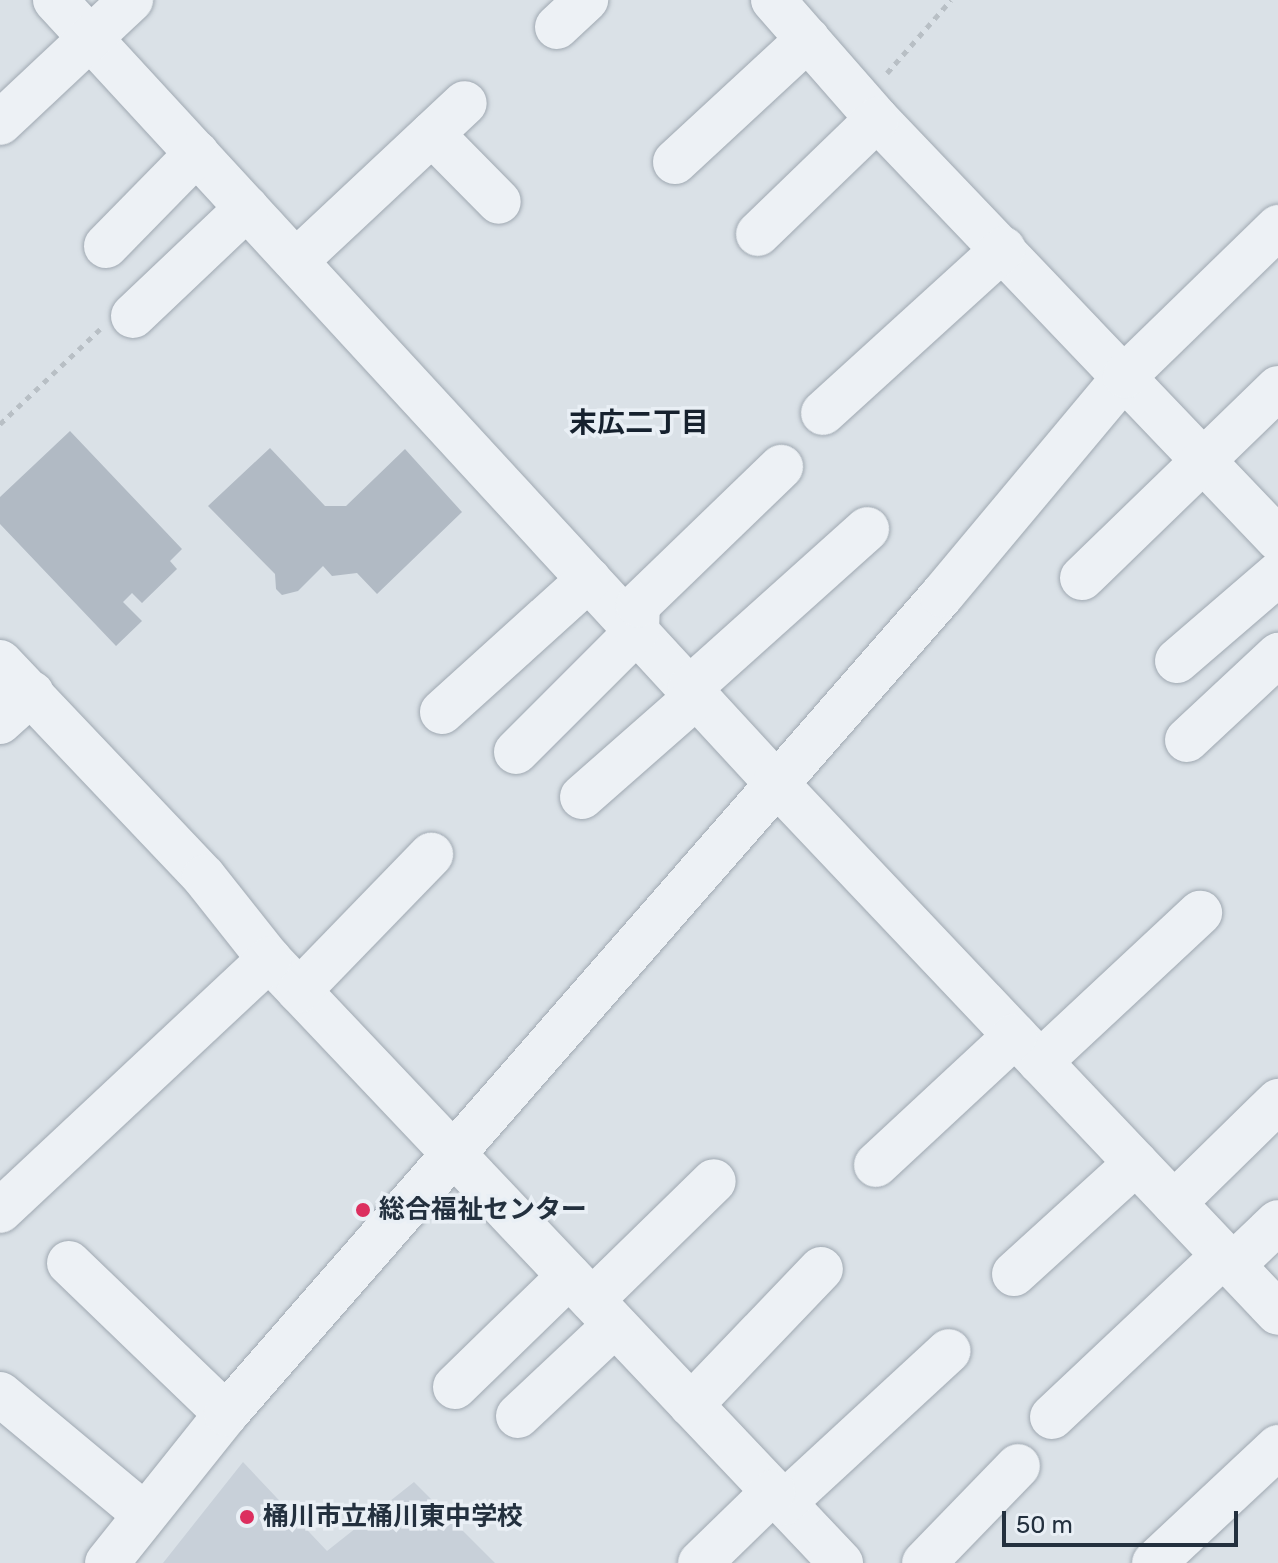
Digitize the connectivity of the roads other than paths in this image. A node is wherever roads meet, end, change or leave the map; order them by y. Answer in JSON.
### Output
{"nodes":[{"id":1,"x":55,"y":0,"type":"edge"},
{"id":2,"x":131,"y":0,"type":"edge"},
{"id":3,"x":773,"y":0,"type":"edge"},
{"id":4,"x":90,"y":38,"type":"junction"},
{"id":5,"x":808,"y":39,"type":"junction"},
{"id":6,"x":465,"y":103,"type":"dead end"},
{"id":7,"x":870,"y":110,"type":"junction"},
{"id":8,"x":0,"y":123,"type":"edge"},
{"id":9,"x":432,"y":134,"type":"junction"},
{"id":10,"x":197,"y":153,"type":"junction"},
{"id":11,"x":675,"y":162,"type":"dead end"},
{"id":12,"x":499,"y":202,"type":"dead end"},
{"id":13,"x":247,"y":208,"type":"junction"},
{"id":14,"x":1278,"y":227,"type":"edge"},
{"id":15,"x":758,"y":234,"type":"dead end"},
{"id":16,"x":106,"y":246,"type":"dead end"},
{"id":17,"x":1003,"y":249,"type":"junction"},
{"id":18,"x":296,"y":261,"type":"junction"},
{"id":19,"x":123,"y":317,"type":"road end"},
{"id":20,"x":1125,"y":376,"type":"junction"},
{"id":21,"x":1278,"y":388,"type":"edge"},
{"id":22,"x":823,"y":413,"type":"dead end"},
{"id":23,"x":1202,"y":458,"type":"junction"},
{"id":24,"x":781,"y":467,"type":"dead end"},
{"id":25,"x":867,"y":529,"type":"dead end"},
{"id":26,"x":1278,"y":539,"type":"edge"},
{"id":27,"x":1278,"y":574,"type":"edge"},
{"id":28,"x":1082,"y":578,"type":"dead end"},
{"id":29,"x":589,"y":579,"type":"junction"},
{"id":30,"x":637,"y":631,"type":"junction"},
{"id":31,"x":1278,"y":655,"type":"edge"},
{"id":32,"x":1177,"y":661,"type":"dead end"},
{"id":33,"x":0,"y":662,"type":"edge"},
{"id":34,"x":693,"y":692,"type":"junction"},
{"id":35,"x":32,"y":693,"type":"junction"},
{"id":36,"x":442,"y":712,"type":"dead end"},
{"id":37,"x":0,"y":722,"type":"edge"},
{"id":38,"x":1187,"y":740,"type":"dead end"},
{"id":39,"x":516,"y":752,"type":"dead end"},
{"id":40,"x":775,"y":782,"type":"junction"},
{"id":41,"x":582,"y":797,"type":"dead end"},
{"id":42,"x":431,"y":855,"type":"dead end"},
{"id":43,"x":1200,"y":913,"type":"dead end"},
{"id":44,"x":269,"y":959,"type":"junction"},
{"id":45,"x":299,"y":991,"type":"junction"},
{"id":46,"x":1027,"y":1049,"type":"junction"},
{"id":47,"x":1278,"y":1101,"type":"edge"},
{"id":48,"x":453,"y":1153,"type":"junction"},
{"id":49,"x":1136,"y":1163,"type":"junction"},
{"id":50,"x":876,"y":1165,"type":"dead end"},
{"id":51,"x":714,"y":1181,"type":"dead end"},
{"id":52,"x":1174,"y":1203,"type":"junction"},
{"id":53,"x":0,"y":1211,"type":"edge"},
{"id":54,"x":1278,"y":1222,"type":"edge"},
{"id":55,"x":1228,"y":1260,"type":"junction"},
{"id":56,"x":69,"y":1263,"type":"dead end"},
{"id":57,"x":821,"y":1269,"type":"dead end"},
{"id":58,"x":1014,"y":1274,"type":"dead end"},
{"id":59,"x":592,"y":1300,"type":"junction"},
{"id":60,"x":1278,"y":1313,"type":"edge"},
{"id":61,"x":949,"y":1351,"type":"dead end"},
{"id":62,"x":455,"y":1387,"type":"dead end"},
{"id":63,"x":0,"y":1394,"type":"edge"},
{"id":64,"x":691,"y":1405,"type":"junction"},
{"id":65,"x":226,"y":1414,"type":"junction"},
{"id":66,"x":518,"y":1416,"type":"dead end"},
{"id":67,"x":1052,"y":1417,"type":"dead end"},
{"id":68,"x":1278,"y":1447,"type":"edge"},
{"id":69,"x":1018,"y":1466,"type":"dead end"},
{"id":70,"x":779,"y":1498,"type":"junction"},
{"id":71,"x":144,"y":1514,"type":"junction"},
{"id":72,"x":107,"y":1563,"type":"edge"},
{"id":73,"x":700,"y":1563,"type":"edge"},
{"id":74,"x":841,"y":1563,"type":"edge"},
{"id":75,"x":924,"y":1563,"type":"edge"},
{"id":76,"x":1154,"y":1563,"type":"edge"}],
"edges":[{"from":1,"to":4,"type":"street"},
{"from":2,"to":4,"type":"street"},
{"from":3,"to":5,"type":"street"},
{"from":4,"to":8,"type":"street"},
{"from":4,"to":10,"type":"street"},
{"from":5,"to":7,"type":"street"},
{"from":5,"to":11,"type":"street"},
{"from":6,"to":9,"type":"street"},
{"from":7,"to":15,"type":"street"},
{"from":7,"to":17,"type":"street"},
{"from":9,"to":12,"type":"street"},
{"from":9,"to":18,"type":"street"},
{"from":10,"to":13,"type":"street"},
{"from":10,"to":16,"type":"street"},
{"from":13,"to":18,"type":"street"},
{"from":13,"to":19,"type":"street"},
{"from":14,"to":20,"type":"street"},
{"from":17,"to":20,"type":"street"},
{"from":17,"to":22,"type":"street"},
{"from":18,"to":29,"type":"street"},
{"from":20,"to":23,"type":"street"},
{"from":20,"to":40,"type":"street"},
{"from":21,"to":23,"type":"street"},
{"from":23,"to":26,"type":"street"},
{"from":23,"to":28,"type":"street"},
{"from":24,"to":30,"type":"street"},
{"from":25,"to":34,"type":"street"},
{"from":27,"to":32,"type":"street"},
{"from":29,"to":30,"type":"street"},
{"from":29,"to":36,"type":"street"},
{"from":30,"to":34,"type":"street"},
{"from":30,"to":39,"type":"street"},
{"from":31,"to":38,"type":"street"},
{"from":33,"to":35,"type":"street"},
{"from":34,"to":40,"type":"street"},
{"from":34,"to":41,"type":"street"},
{"from":35,"to":37,"type":"street"},
{"from":35,"to":44,"type":"street"},
{"from":40,"to":46,"type":"street"},
{"from":40,"to":48,"type":"street"},
{"from":42,"to":45,"type":"street"},
{"from":43,"to":46,"type":"street"},
{"from":44,"to":45,"type":"street"},
{"from":44,"to":53,"type":"street"},
{"from":45,"to":48,"type":"street"},
{"from":46,"to":49,"type":"street"},
{"from":46,"to":50,"type":"street"},
{"from":47,"to":52,"type":"street"},
{"from":48,"to":59,"type":"street"},
{"from":48,"to":65,"type":"street"},
{"from":49,"to":52,"type":"street"},
{"from":49,"to":58,"type":"street"},
{"from":51,"to":59,"type":"street"},
{"from":52,"to":55,"type":"street"},
{"from":54,"to":55,"type":"street"},
{"from":55,"to":60,"type":"street"},
{"from":55,"to":67,"type":"street"},
{"from":56,"to":65,"type":"street"},
{"from":57,"to":64,"type":"street"},
{"from":59,"to":62,"type":"street"},
{"from":59,"to":64,"type":"street"},
{"from":59,"to":66,"type":"street"},
{"from":61,"to":70,"type":"street"},
{"from":63,"to":71,"type":"street"},
{"from":64,"to":70,"type":"street"},
{"from":65,"to":71,"type":"street"},
{"from":68,"to":76,"type":"street"},
{"from":69,"to":75,"type":"street"},
{"from":70,"to":73,"type":"street"},
{"from":70,"to":74,"type":"street"},
{"from":71,"to":72,"type":"street"}]}
